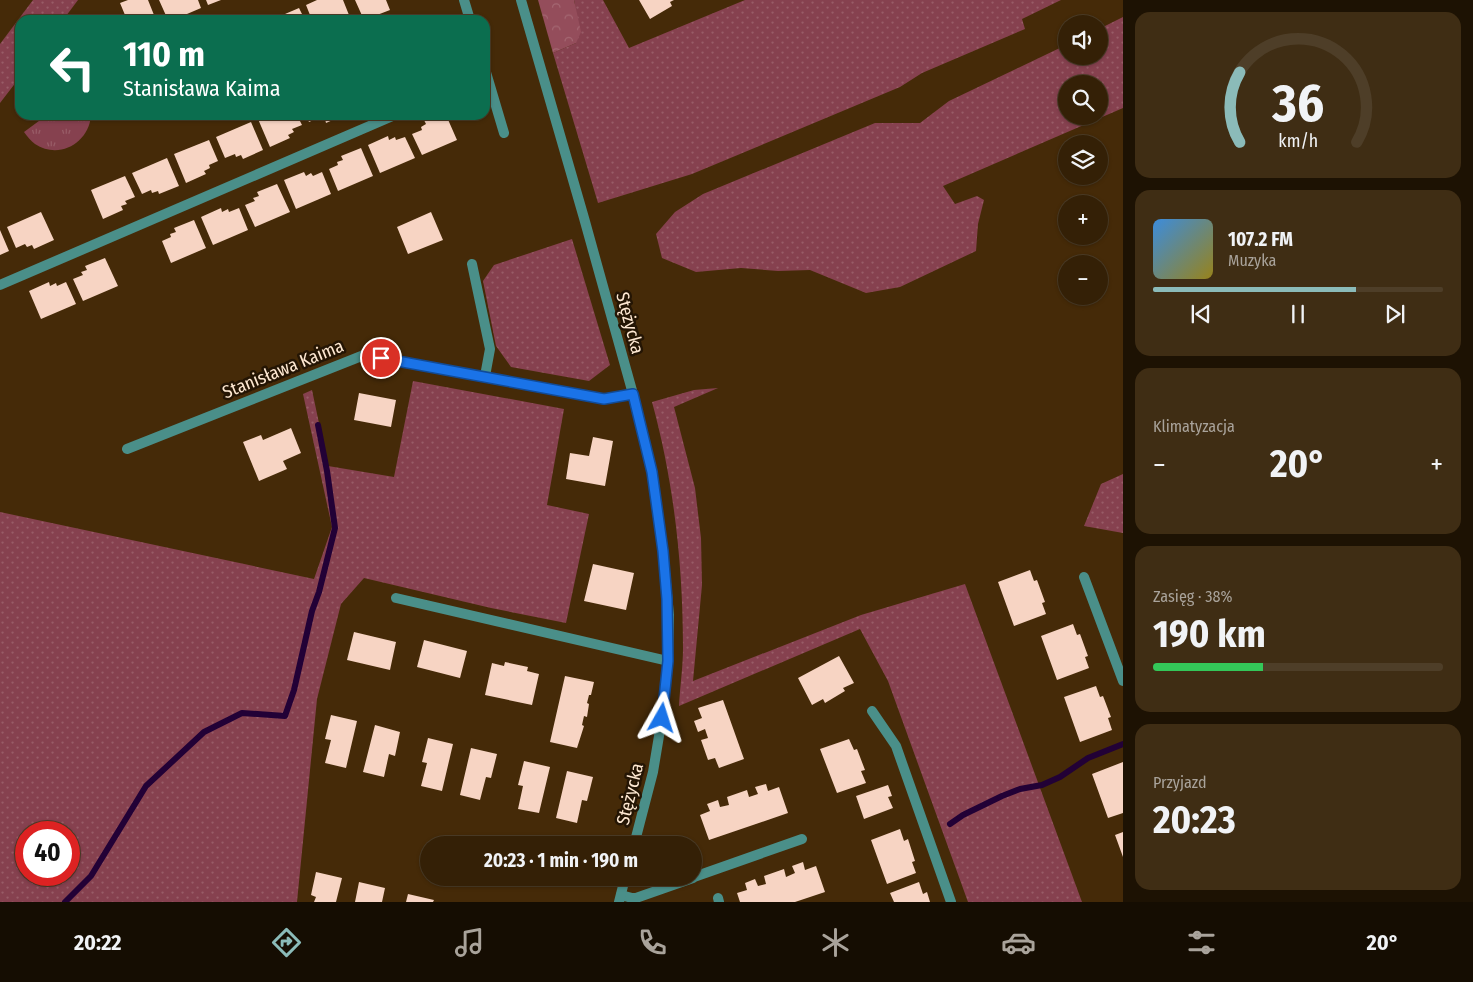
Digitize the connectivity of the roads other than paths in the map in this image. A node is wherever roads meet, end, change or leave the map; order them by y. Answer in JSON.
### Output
{"nodes":[{"id":1,"x":464,"y":0,"type":"edge"},
{"id":2,"x":521,"y":0,"type":"edge"},
{"id":3,"x":468,"y":15,"type":"edge"},
{"id":4,"x":490,"y":93,"type":"edge"},
{"id":5,"x":383,"y":120,"type":"edge"},
{"id":6,"x":504,"y":133,"type":"dead end"},
{"id":7,"x":472,"y":264,"type":"dead end"},
{"id":8,"x":0,"y":286,"type":"edge"},
{"id":9,"x":484,"y":376,"type":"junction"},
{"id":10,"x":633,"y":394,"type":"junction"},
{"id":11,"x":127,"y":449,"type":"dead end"},
{"id":12,"x":1084,"y":577,"type":"dead end"},
{"id":13,"x":396,"y":598,"type":"dead end"},
{"id":14,"x":668,"y":661,"type":"junction"},
{"id":15,"x":1123,"y":681,"type":"edge"},
{"id":16,"x":872,"y":712,"type":"dead end"},
{"id":17,"x":636,"y":836,"type":"edge"},
{"id":18,"x":802,"y":839,"type":"dead end"},
{"id":19,"x":702,"y":874,"type":"edge"},
{"id":20,"x":669,"y":886,"type":"edge"},
{"id":21,"x":620,"y":898,"type":"edge"},
{"id":22,"x":951,"y":902,"type":"edge"}],
"edges":[{"from":1,"to":3,"type":"street"},
{"from":2,"to":10,"type":"street","name":"Stężycka"},
{"from":4,"to":6,"type":"street"},
{"from":5,"to":8,"type":"street"},
{"from":7,"to":9,"type":"street"},
{"from":9,"to":10,"type":"street","name":"Stanisława Kaima"},
{"from":9,"to":11,"type":"street","name":"Stanisława Kaima"},
{"from":10,"to":14,"type":"street","name":"Stężycka"},
{"from":12,"to":15,"type":"street"},
{"from":13,"to":14,"type":"street"},
{"from":14,"to":17,"type":"street","name":"Stężycka"},
{"from":16,"to":22,"type":"street"},
{"from":18,"to":19,"type":"street"},
{"from":20,"to":21,"type":"street"}]}
